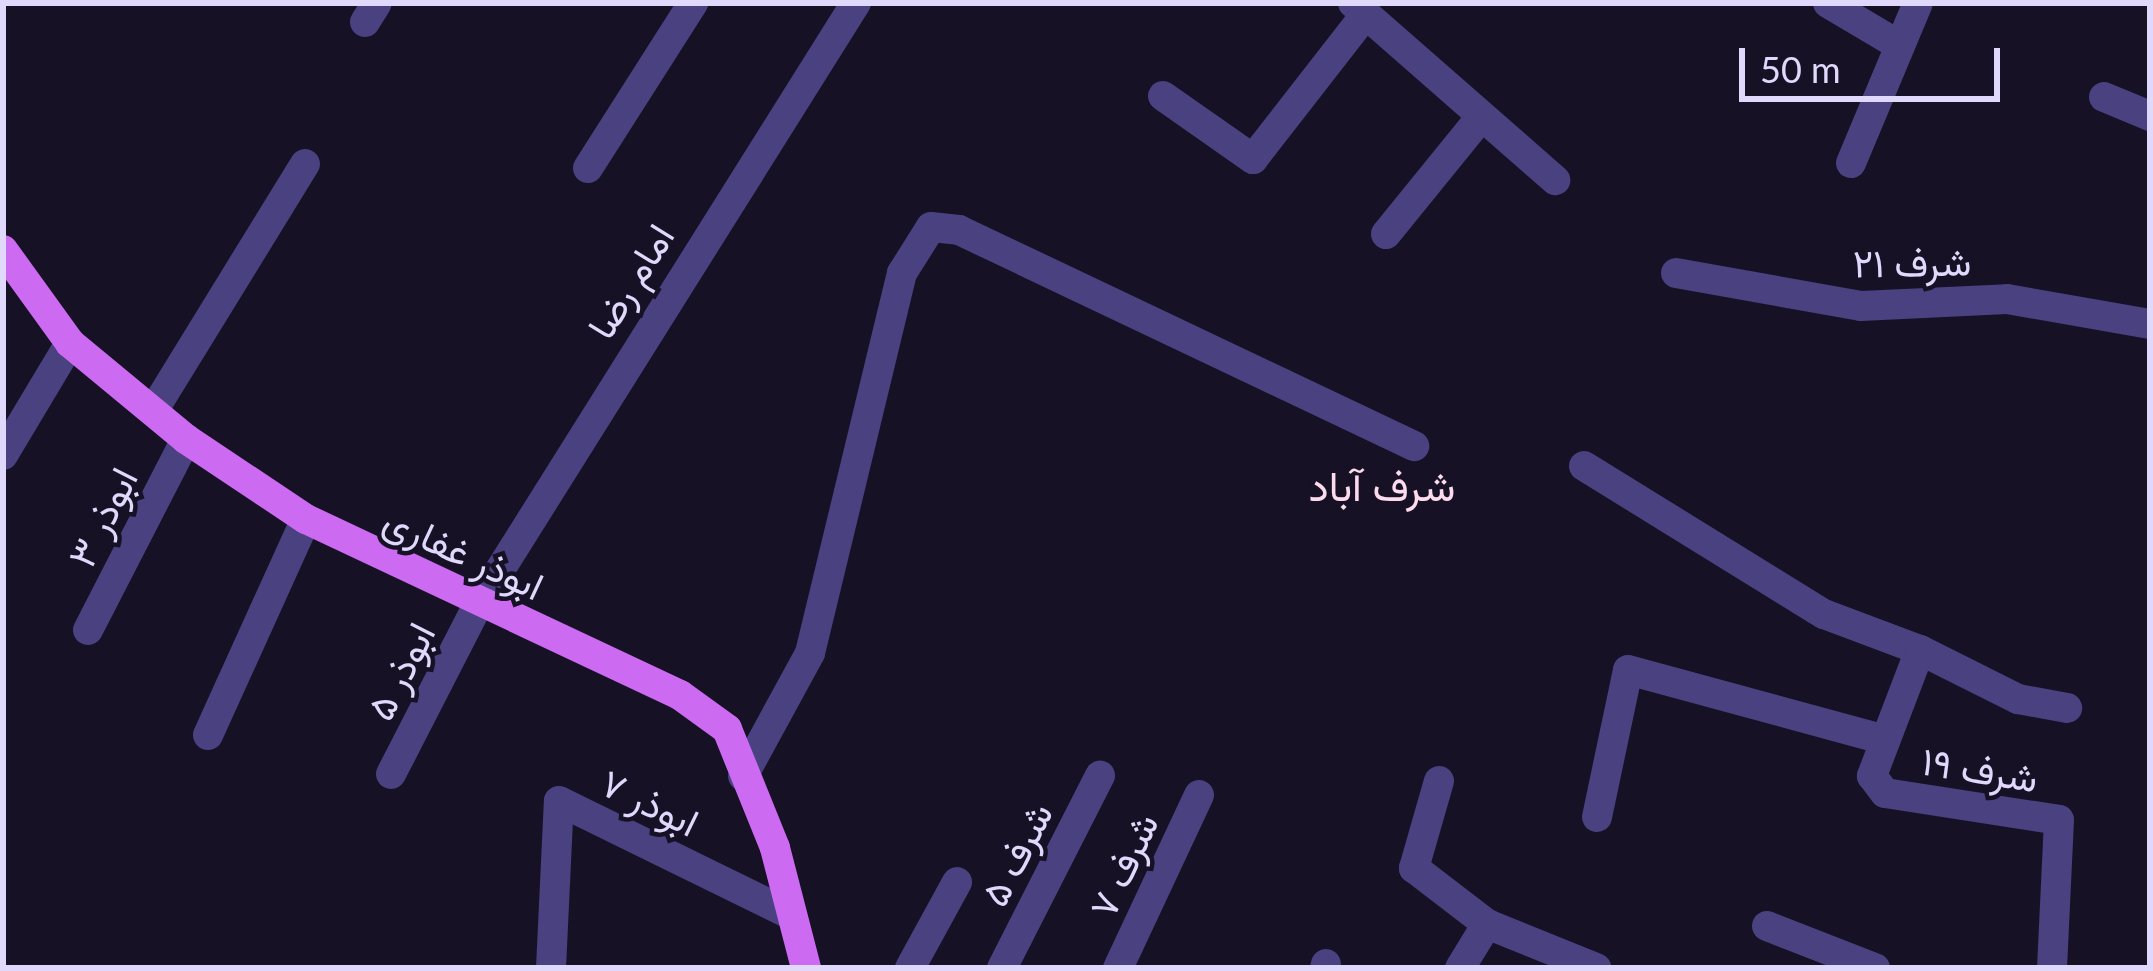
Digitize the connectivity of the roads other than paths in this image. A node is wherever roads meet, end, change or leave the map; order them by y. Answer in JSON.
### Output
{"nodes":[{"id":1,"x":692,"y":3,"type":"edge"},
{"id":2,"x":856,"y":3,"type":"edge"},
{"id":3,"x":1828,"y":3,"type":"edge"},
{"id":4,"x":1918,"y":3,"type":"edge"},
{"id":5,"x":1359,"y":9,"type":"edge"},
{"id":6,"x":1897,"y":44,"type":"junction"},
{"id":7,"x":1163,"y":96,"type":"dead end"},
{"id":8,"x":2104,"y":97,"type":"dead end"},
{"id":9,"x":2150,"y":116,"type":"edge"},
{"id":10,"x":1481,"y":117,"type":"junction"},
{"id":11,"x":1851,"y":163,"type":"dead end"},
{"id":12,"x":305,"y":164,"type":"dead end"},
{"id":13,"x":588,"y":168,"type":"dead end"},
{"id":14,"x":1555,"y":180,"type":"dead end"},
{"id":15,"x":1386,"y":234,"type":"dead end"},
{"id":16,"x":3,"y":250,"type":"edge"},
{"id":17,"x":1676,"y":273,"type":"dead end"},
{"id":18,"x":2150,"y":324,"type":"edge"},
{"id":19,"x":70,"y":343,"type":"junction"},
{"id":20,"x":153,"y":412,"type":"junction"},
{"id":21,"x":185,"y":439,"type":"junction"},
{"id":22,"x":1414,"y":446,"type":"dead end"},
{"id":23,"x":3,"y":455,"type":"edge"},
{"id":24,"x":1584,"y":466,"type":"dead end"},
{"id":25,"x":307,"y":519,"type":"junction"},
{"id":26,"x":478,"y":605,"type":"junction"},
{"id":27,"x":88,"y":631,"type":"dead end"},
{"id":28,"x":1920,"y":650,"type":"junction"},
{"id":29,"x":2067,"y":708,"type":"dead end"},
{"id":30,"x":208,"y":735,"type":"dead end"},
{"id":31,"x":1882,"y":739,"type":"junction"},
{"id":32,"x":391,"y":774,"type":"dead end"},
{"id":33,"x":743,"y":776,"type":"junction"},
{"id":34,"x":1100,"y":776,"type":"dead end"},
{"id":35,"x":1438,"y":782,"type":"dead end"},
{"id":36,"x":1198,"y":795,"type":"dead end"},
{"id":37,"x":1597,"y":817,"type":"dead end"},
{"id":38,"x":957,"y":882,"type":"dead end"},
{"id":39,"x":792,"y":915,"type":"junction"},
{"id":40,"x":1487,"y":924,"type":"junction"},
{"id":41,"x":1767,"y":926,"type":"dead end"},
{"id":42,"x":551,"y":968,"type":"edge"},
{"id":43,"x":806,"y":968,"type":"edge"},
{"id":44,"x":910,"y":968,"type":"edge"},
{"id":45,"x":1002,"y":968,"type":"edge"},
{"id":46,"x":1118,"y":968,"type":"edge"},
{"id":47,"x":1460,"y":968,"type":"edge"},
{"id":48,"x":1596,"y":968,"type":"edge"},
{"id":49,"x":1875,"y":968,"type":"edge"},
{"id":50,"x":2052,"y":968,"type":"edge"}],
"edges":[{"from":1,"to":13,"type":"street"},
{"from":2,"to":26,"type":"street","name":"امام رضا"},
{"from":3,"to":6,"type":"street"},
{"from":4,"to":6,"type":"street"},
{"from":5,"to":7,"type":"street"},
{"from":5,"to":10,"type":"street"},
{"from":6,"to":11,"type":"street"},
{"from":8,"to":9,"type":"street"},
{"from":10,"to":14,"type":"street"},
{"from":10,"to":15,"type":"street"},
{"from":12,"to":20,"type":"street"},
{"from":16,"to":19,"type":"main road","name":"ابوذر غفاری"},
{"from":17,"to":18,"type":"street","name":"شرف ۲۱"},
{"from":19,"to":20,"type":"main road","name":"ابوذر غفاری"},
{"from":19,"to":23,"type":"street"},
{"from":20,"to":21,"type":"main road","name":"ابوذر غفاری"},
{"from":21,"to":25,"type":"main road","name":"ابوذر غفاری"},
{"from":21,"to":27,"type":"street","name":"ابوذر ۳"},
{"from":22,"to":33,"type":"street"},
{"from":24,"to":28,"type":"street"},
{"from":25,"to":26,"type":"main road","name":"ابوذر غفاری"},
{"from":25,"to":30,"type":"street"},
{"from":26,"to":32,"type":"street","name":"ابوذر ۵"},
{"from":26,"to":33,"type":"main road","name":"ابوذر غفاری"},
{"from":28,"to":29,"type":"street"},
{"from":28,"to":31,"type":"street"},
{"from":31,"to":37,"type":"street"},
{"from":31,"to":50,"type":"street","name":"شرف ۱۹"},
{"from":33,"to":39,"type":"main road","name":"ابوذر غفاری"},
{"from":34,"to":45,"type":"street","name":"شرف ۵"},
{"from":35,"to":40,"type":"street"},
{"from":36,"to":46,"type":"street","name":"شرف ۷"},
{"from":38,"to":44,"type":"street"},
{"from":39,"to":42,"type":"street","name":"ابوذر ۷"},
{"from":39,"to":43,"type":"main road","name":"ابوذر غفاری"},
{"from":40,"to":47,"type":"street"},
{"from":40,"to":48,"type":"street"},
{"from":41,"to":49,"type":"street"}]}
